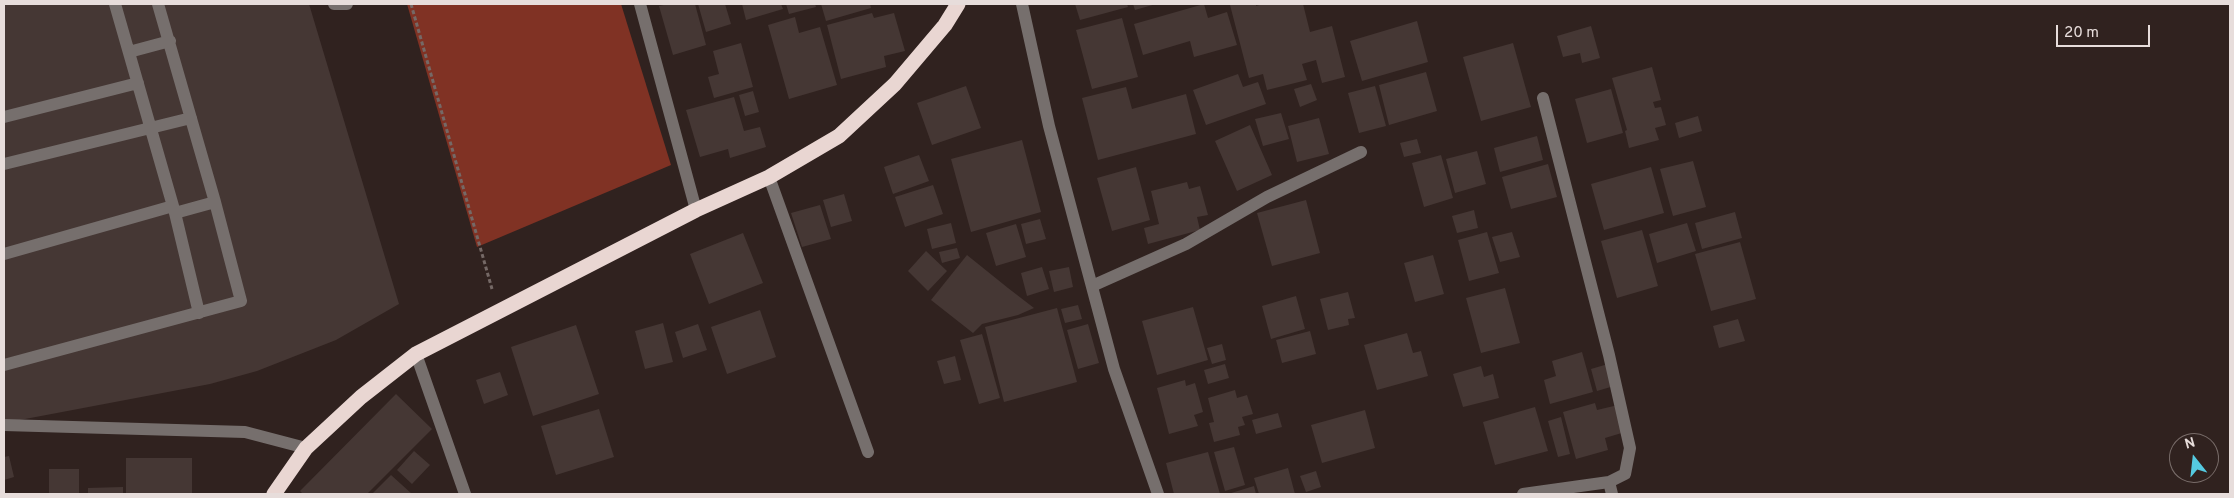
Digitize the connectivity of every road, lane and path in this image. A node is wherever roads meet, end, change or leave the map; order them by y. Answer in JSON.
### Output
{"nodes":[{"id":1,"x":115,"y":4,"type":"edge"},
{"id":2,"x":158,"y":4,"type":"edge"},
{"id":3,"x":334,"y":4,"type":"edge"},
{"id":4,"x":347,"y":4,"type":"edge"},
{"id":5,"x":411,"y":4,"type":"edge"},
{"id":6,"x":640,"y":4,"type":"edge"},
{"id":7,"x":958,"y":4,"type":"edge"},
{"id":8,"x":1022,"y":4,"type":"edge"},
{"id":9,"x":170,"y":41,"type":"junction"},
{"id":10,"x":129,"y":52,"type":"junction"},
{"id":11,"x":138,"y":83,"type":"junction"},
{"id":12,"x":1543,"y":98,"type":"dead end"},
{"id":13,"x":4,"y":116,"type":"edge"},
{"id":14,"x":191,"y":118,"type":"junction"},
{"id":15,"x":151,"y":129,"type":"junction"},
{"id":16,"x":1361,"y":152,"type":"dead end"},
{"id":17,"x":4,"y":164,"type":"edge"},
{"id":18,"x":770,"y":177,"type":"junction"},
{"id":19,"x":215,"y":202,"type":"junction"},
{"id":20,"x":174,"y":210,"type":"junction"},
{"id":21,"x":696,"y":210,"type":"junction"},
{"id":22,"x":4,"y":254,"type":"edge"},
{"id":23,"x":1092,"y":286,"type":"junction"},
{"id":24,"x":498,"y":312,"type":"junction"},
{"id":25,"x":199,"y":313,"type":"junction"},
{"id":26,"x":416,"y":354,"type":"junction"},
{"id":27,"x":4,"y":365,"type":"edge"},
{"id":28,"x":4,"y":425,"type":"edge"},
{"id":29,"x":306,"y":448,"type":"junction"},
{"id":30,"x":868,"y":452,"type":"dead end"},
{"id":31,"x":1611,"y":488,"type":"edge"},
{"id":32,"x":274,"y":494,"type":"edge"},
{"id":33,"x":466,"y":494,"type":"edge"},
{"id":34,"x":1158,"y":494,"type":"edge"},
{"id":35,"x":1523,"y":494,"type":"edge"}],
"edges":[{"from":1,"to":10,"type":"street"},
{"from":2,"to":9,"type":"street"},
{"from":3,"to":4,"type":"street"},
{"from":5,"to":24,"type":"path"},
{"from":6,"to":21,"type":"street"},
{"from":7,"to":18,"type":"highway"},
{"from":8,"to":23,"type":"street"},
{"from":9,"to":10,"type":"street"},
{"from":9,"to":14,"type":"street"},
{"from":10,"to":11,"type":"street"},
{"from":11,"to":13,"type":"street"},
{"from":11,"to":15,"type":"street"},
{"from":12,"to":31,"type":"street"},
{"from":14,"to":15,"type":"street"},
{"from":14,"to":19,"type":"street"},
{"from":15,"to":17,"type":"street"},
{"from":15,"to":20,"type":"street"},
{"from":16,"to":23,"type":"street"},
{"from":18,"to":21,"type":"highway"},
{"from":18,"to":30,"type":"street"},
{"from":19,"to":20,"type":"street"},
{"from":19,"to":25,"type":"street"},
{"from":20,"to":22,"type":"street"},
{"from":20,"to":25,"type":"street"},
{"from":21,"to":24,"type":"highway"},
{"from":23,"to":34,"type":"street"},
{"from":24,"to":26,"type":"highway"},
{"from":25,"to":27,"type":"street"},
{"from":26,"to":29,"type":"highway"},
{"from":26,"to":33,"type":"street"},
{"from":28,"to":29,"type":"street"},
{"from":29,"to":32,"type":"highway"},
{"from":31,"to":35,"type":"street"}]}
